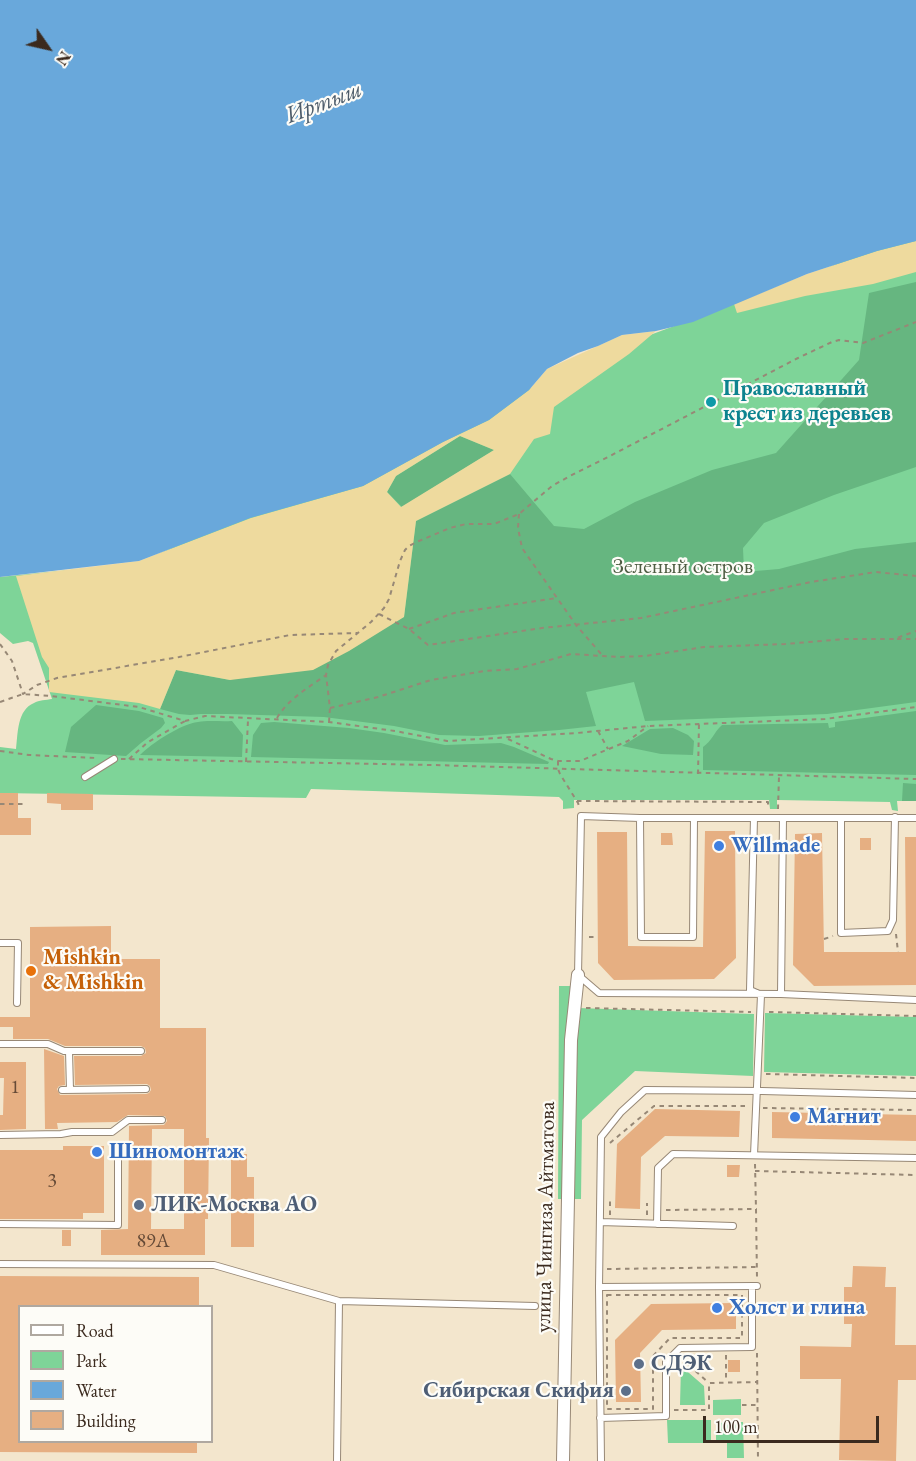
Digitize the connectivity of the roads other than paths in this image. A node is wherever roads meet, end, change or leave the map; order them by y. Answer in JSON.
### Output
{"nodes":[{"id":1,"x":114,"y":759,"type":"road end"},
{"id":2,"x":85,"y":777,"type":"dead end"},
{"id":3,"x":640,"y":818,"type":"junction"},
{"id":4,"x":694,"y":818,"type":"junction"},
{"id":5,"x":754,"y":818,"type":"junction"},
{"id":6,"x":783,"y":818,"type":"junction"},
{"id":7,"x":841,"y":818,"type":"junction"},
{"id":8,"x":895,"y":818,"type":"junction"},
{"id":9,"x":916,"y":818,"type":"edge"},
{"id":10,"x":0,"y":943,"type":"edge"},
{"id":11,"x":578,"y":975,"type":"junction"},
{"id":12,"x":782,"y":994,"type":"junction"},
{"id":13,"x":760,"y":995,"type":"junction"},
{"id":14,"x":916,"y":1000,"type":"edge"},
{"id":15,"x":17,"y":1003,"type":"dead end"},
{"id":16,"x":0,"y":1044,"type":"edge"},
{"id":17,"x":69,"y":1051,"type":"junction"},
{"id":18,"x":141,"y":1051,"type":"dead end"},
{"id":19,"x":146,"y":1089,"type":"dead end"},
{"id":20,"x":62,"y":1090,"type":"dead end"},
{"id":21,"x":70,"y":1090,"type":"junction"},
{"id":22,"x":757,"y":1091,"type":"junction"},
{"id":23,"x":916,"y":1095,"type":"edge"},
{"id":24,"x":162,"y":1120,"type":"dead end"},
{"id":25,"x":0,"y":1135,"type":"edge"},
{"id":26,"x":118,"y":1147,"type":"dead end"},
{"id":27,"x":754,"y":1155,"type":"junction"},
{"id":28,"x":916,"y":1158,"type":"edge"},
{"id":29,"x":600,"y":1222,"type":"junction"},
{"id":30,"x":0,"y":1224,"type":"edge"},
{"id":31,"x":657,"y":1224,"type":"junction"},
{"id":32,"x":733,"y":1226,"type":"dead end"},
{"id":33,"x":0,"y":1264,"type":"edge"},
{"id":34,"x":599,"y":1287,"type":"junction"},
{"id":35,"x":339,"y":1301,"type":"junction"},
{"id":36,"x":535,"y":1306,"type":"dead end"},
{"id":37,"x":600,"y":1418,"type":"junction"},
{"id":38,"x":337,"y":1461,"type":"edge"},
{"id":39,"x":563,"y":1461,"type":"edge"},
{"id":40,"x":601,"y":1461,"type":"edge"}],
"edges":[{"from":1,"to":2,"type":"lane"},
{"from":3,"to":4,"type":"lane"},
{"from":3,"to":4,"type":"lane"},
{"from":3,"to":11,"type":"lane"},
{"from":4,"to":5,"type":"lane"},
{"from":5,"to":6,"type":"lane"},
{"from":5,"to":13,"type":"lane"},
{"from":6,"to":7,"type":"lane"},
{"from":6,"to":12,"type":"lane"},
{"from":7,"to":8,"type":"lane"},
{"from":7,"to":8,"type":"lane"},
{"from":8,"to":9,"type":"lane"},
{"from":10,"to":15,"type":"lane"},
{"from":11,"to":13,"type":"lane"},
{"from":11,"to":39,"type":"street","name":"улица Чингиза Айтматова"},
{"from":12,"to":13,"type":"lane"},
{"from":12,"to":14,"type":"lane"},
{"from":13,"to":22,"type":"lane"},
{"from":16,"to":17,"type":"lane"},
{"from":17,"to":18,"type":"lane"},
{"from":17,"to":21,"type":"lane"},
{"from":19,"to":21,"type":"lane"},
{"from":20,"to":21,"type":"lane"},
{"from":22,"to":23,"type":"lane"},
{"from":22,"to":27,"type":"lane"},
{"from":22,"to":29,"type":"lane"},
{"from":24,"to":25,"type":"lane"},
{"from":26,"to":30,"type":"lane"},
{"from":27,"to":28,"type":"lane"},
{"from":27,"to":31,"type":"lane"},
{"from":29,"to":31,"type":"lane"},
{"from":29,"to":34,"type":"lane"},
{"from":31,"to":32,"type":"lane"},
{"from":33,"to":35,"type":"lane"},
{"from":34,"to":37,"type":"lane"},
{"from":34,"to":37,"type":"lane"},
{"from":35,"to":36,"type":"lane"},
{"from":35,"to":38,"type":"lane"},
{"from":37,"to":40,"type":"lane"}]}
